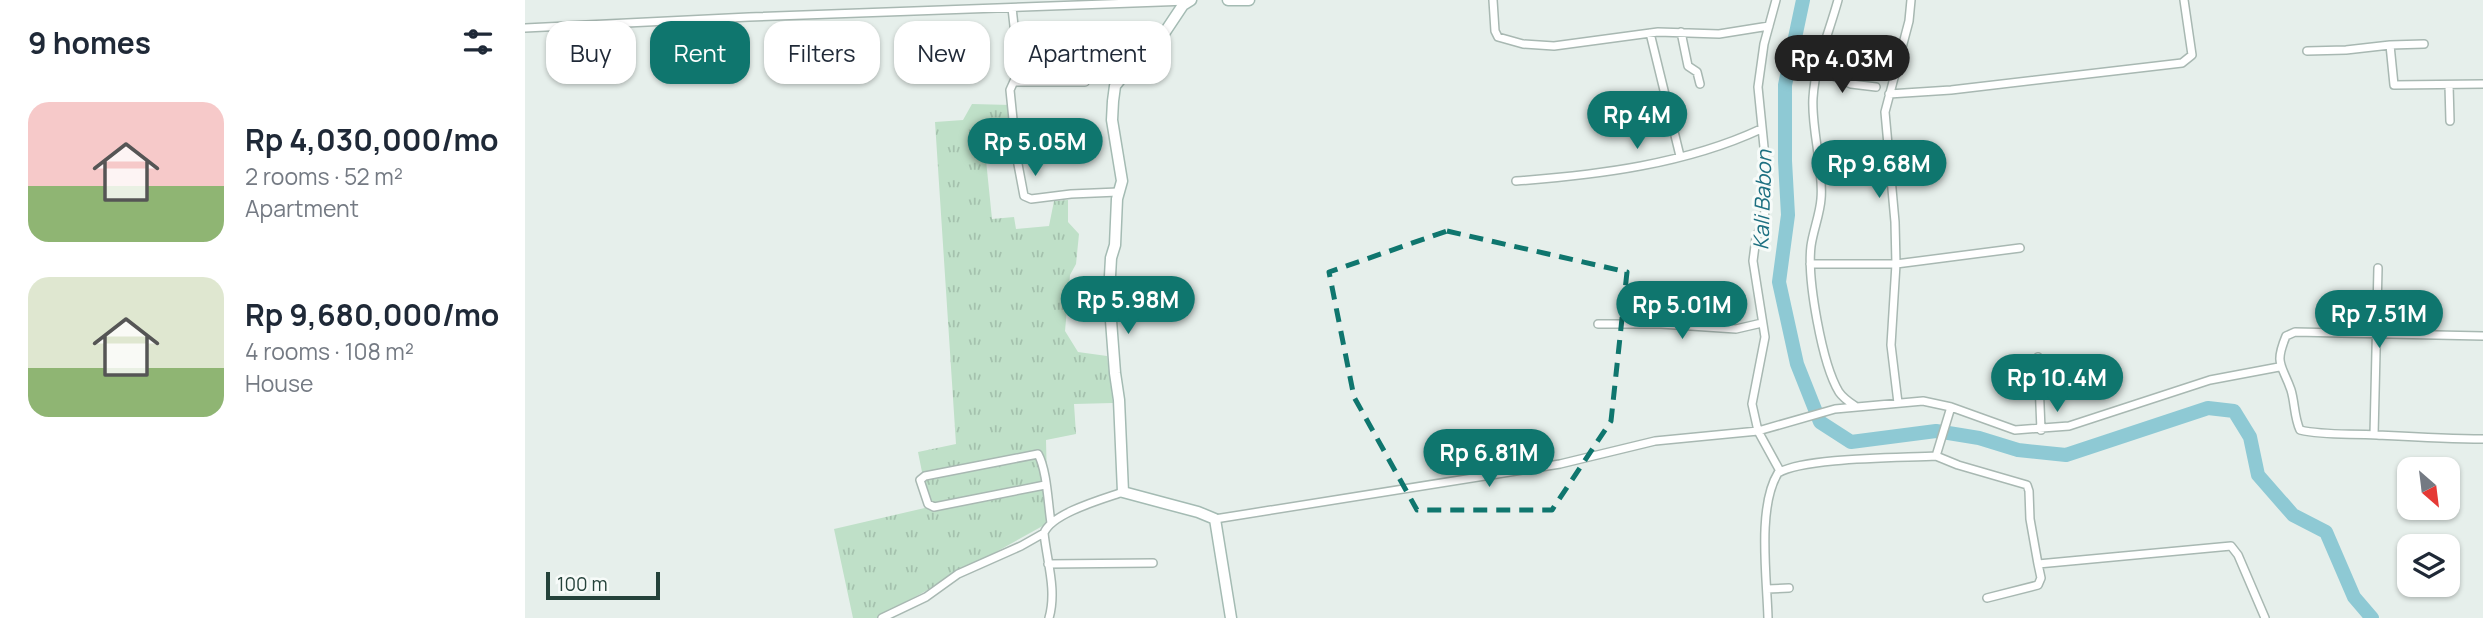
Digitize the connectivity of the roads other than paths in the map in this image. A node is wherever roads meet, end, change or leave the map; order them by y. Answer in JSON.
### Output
{"nodes":[{"id":1,"x":1190,"y":0,"type":"edge"},
{"id":2,"x":1228,"y":0,"type":"edge"},
{"id":3,"x":1249,"y":0,"type":"edge"},
{"id":4,"x":1493,"y":0,"type":"edge"},
{"id":5,"x":1776,"y":0,"type":"edge"},
{"id":6,"x":1838,"y":0,"type":"edge"},
{"id":7,"x":1911,"y":0,"type":"edge"},
{"id":8,"x":2184,"y":0,"type":"edge"},
{"id":9,"x":1012,"y":8,"type":"junction"},
{"id":10,"x":1014,"y":21,"type":"edge"},
{"id":11,"x":1769,"y":26,"type":"junction"},
{"id":12,"x":525,"y":28,"type":"edge"},
{"id":13,"x":1681,"y":32,"type":"junction"},
{"id":14,"x":1650,"y":33,"type":"junction"},
{"id":15,"x":2424,"y":44,"type":"dead end"},
{"id":16,"x":2390,"y":45,"type":"junction"},
{"id":17,"x":2307,"y":51,"type":"dead end"},
{"id":18,"x":1817,"y":69,"type":"junction"},
{"id":19,"x":1013,"y":84,"type":"edge"},
{"id":20,"x":1700,"y":84,"type":"dead end"},
{"id":21,"x":2483,"y":84,"type":"edge"},
{"id":22,"x":2449,"y":85,"type":"junction"},
{"id":23,"x":1876,"y":87,"type":"dead end"},
{"id":24,"x":1889,"y":94,"type":"junction"},
{"id":25,"x":2450,"y":121,"type":"dead end"},
{"id":26,"x":1762,"y":129,"type":"junction"},
{"id":27,"x":1680,"y":156,"type":"junction"},
{"id":28,"x":1516,"y":181,"type":"dead end"},
{"id":29,"x":1118,"y":192,"type":"junction"},
{"id":30,"x":2020,"y":248,"type":"dead end"},
{"id":31,"x":1810,"y":264,"type":"junction"},
{"id":32,"x":1896,"y":264,"type":"junction"},
{"id":33,"x":2378,"y":268,"type":"dead end"},
{"id":34,"x":1762,"y":323,"type":"junction"},
{"id":35,"x":1598,"y":324,"type":"dead end"},
{"id":36,"x":2375,"y":336,"type":"junction"},
{"id":37,"x":2483,"y":336,"type":"edge"},
{"id":38,"x":2038,"y":357,"type":"dead end"},
{"id":39,"x":2279,"y":367,"type":"junction"},
{"id":40,"x":1898,"y":402,"type":"junction"},
{"id":41,"x":1855,"y":407,"type":"junction"},
{"id":42,"x":1950,"y":410,"type":"junction"},
{"id":43,"x":2041,"y":430,"type":"junction"},
{"id":44,"x":1758,"y":431,"type":"junction"},
{"id":45,"x":2374,"y":435,"type":"junction"},
{"id":46,"x":2483,"y":439,"type":"edge"},
{"id":47,"x":1937,"y":454,"type":"junction"},
{"id":48,"x":1780,"y":471,"type":"junction"},
{"id":49,"x":1045,"y":485,"type":"junction"},
{"id":50,"x":1123,"y":492,"type":"junction"},
{"id":51,"x":1215,"y":519,"type":"junction"},
{"id":52,"x":1051,"y":523,"type":"junction"},
{"id":53,"x":1044,"y":533,"type":"junction"},
{"id":54,"x":1048,"y":564,"type":"junction"},
{"id":55,"x":1153,"y":564,"type":"dead end"},
{"id":56,"x":2038,"y":564,"type":"junction"},
{"id":57,"x":1789,"y":588,"type":"dead end"},
{"id":58,"x":1767,"y":589,"type":"junction"},
{"id":59,"x":1987,"y":598,"type":"dead end"},
{"id":60,"x":882,"y":618,"type":"edge"},
{"id":61,"x":1049,"y":618,"type":"edge"},
{"id":62,"x":1231,"y":618,"type":"edge"},
{"id":63,"x":1768,"y":618,"type":"edge"},
{"id":64,"x":2265,"y":618,"type":"edge"}],
"edges":[{"from":1,"to":9,"type":"street"},
{"from":1,"to":29,"type":"street"},
{"from":2,"to":3,"type":"street"},
{"from":4,"to":14,"type":"street"},
{"from":5,"to":11,"type":"street"},
{"from":6,"to":18,"type":"street"},
{"from":7,"to":24,"type":"street"},
{"from":8,"to":24,"type":"street"},
{"from":9,"to":10,"type":"street"},
{"from":9,"to":12,"type":"street"},
{"from":11,"to":13,"type":"street"},
{"from":11,"to":26,"type":"street"},
{"from":13,"to":14,"type":"street"},
{"from":13,"to":20,"type":"street"},
{"from":14,"to":27,"type":"street"},
{"from":15,"to":16,"type":"street"},
{"from":16,"to":17,"type":"street"},
{"from":16,"to":22,"type":"street"},
{"from":18,"to":23,"type":"street"},
{"from":18,"to":31,"type":"street"},
{"from":19,"to":29,"type":"street"},
{"from":21,"to":22,"type":"street"},
{"from":22,"to":25,"type":"street"},
{"from":24,"to":32,"type":"street"},
{"from":26,"to":27,"type":"street"},
{"from":26,"to":34,"type":"street"},
{"from":27,"to":28,"type":"street"},
{"from":29,"to":50,"type":"street"},
{"from":30,"to":32,"type":"street"},
{"from":31,"to":32,"type":"street"},
{"from":31,"to":41,"type":"street"},
{"from":32,"to":40,"type":"street"},
{"from":33,"to":36,"type":"street"},
{"from":34,"to":35,"type":"street"},
{"from":34,"to":44,"type":"street"},
{"from":36,"to":37,"type":"street"},
{"from":36,"to":39,"type":"street"},
{"from":36,"to":45,"type":"street"},
{"from":38,"to":43,"type":"street"},
{"from":39,"to":43,"type":"street"},
{"from":39,"to":45,"type":"street"},
{"from":40,"to":41,"type":"street"},
{"from":40,"to":42,"type":"street"},
{"from":41,"to":44,"type":"street"},
{"from":42,"to":43,"type":"street"},
{"from":42,"to":47,"type":"street"},
{"from":44,"to":48,"type":"street"},
{"from":44,"to":51,"type":"street"},
{"from":45,"to":46,"type":"street"},
{"from":47,"to":48,"type":"street"},
{"from":47,"to":56,"type":"street"},
{"from":48,"to":58,"type":"street"},
{"from":49,"to":49,"type":"street"},
{"from":49,"to":52,"type":"street"},
{"from":50,"to":51,"type":"street"},
{"from":50,"to":52,"type":"street"},
{"from":51,"to":62,"type":"street"},
{"from":52,"to":53,"type":"street"},
{"from":53,"to":54,"type":"street"},
{"from":53,"to":60,"type":"street"},
{"from":54,"to":55,"type":"street"},
{"from":54,"to":61,"type":"street"},
{"from":56,"to":59,"type":"street"},
{"from":56,"to":64,"type":"street"},
{"from":57,"to":58,"type":"street"},
{"from":58,"to":63,"type":"street"}]}
